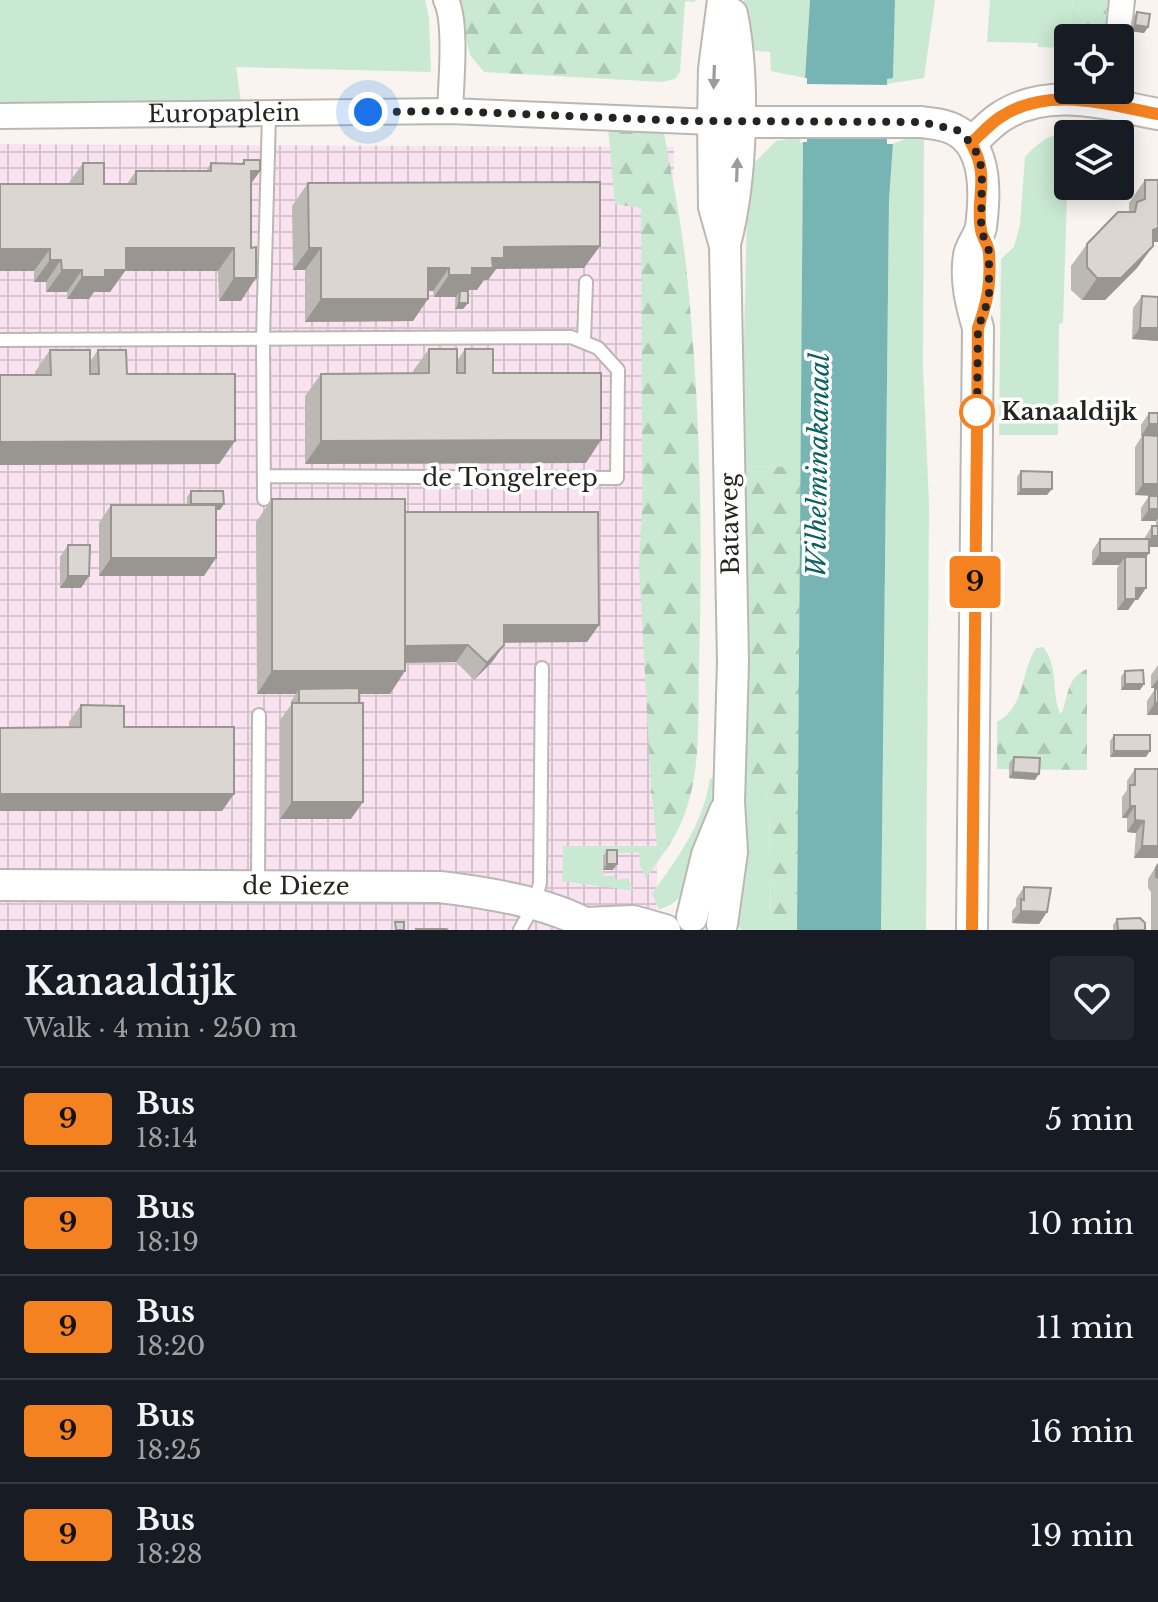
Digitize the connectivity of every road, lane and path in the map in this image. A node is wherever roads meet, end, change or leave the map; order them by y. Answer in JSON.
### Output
{"nodes":[{"id":1,"x":446,"y":0,"type":"edge"},
{"id":2,"x":726,"y":0,"type":"edge"},
{"id":3,"x":1122,"y":0,"type":"edge"},
{"id":4,"x":1119,"y":24,"type":"edge"},
{"id":5,"x":450,"y":111,"type":"junction"},
{"id":6,"x":269,"y":114,"type":"junction"},
{"id":7,"x":1158,"y":114,"type":"edge"},
{"id":8,"x":0,"y":116,"type":"edge"},
{"id":9,"x":726,"y":122,"type":"junction"},
{"id":10,"x":971,"y":143,"type":"junction"},
{"id":11,"x":586,"y":282,"type":"dead end"},
{"id":12,"x":263,"y":339,"type":"junction"},
{"id":13,"x":0,"y":340,"type":"edge"},
{"id":14,"x":584,"y":342,"type":"junction"},
{"id":15,"x":264,"y":476,"type":"junction"},
{"id":16,"x":264,"y":499,"type":"dead end"},
{"id":17,"x":542,"y":668,"type":"dead end"},
{"id":18,"x":259,"y":715,"type":"dead end"},
{"id":19,"x":729,"y":802,"type":"junction"},
{"id":20,"x":0,"y":885,"type":"edge"},
{"id":21,"x":258,"y":885,"type":"junction"},
{"id":22,"x":559,"y":921,"type":"edge"},
{"id":23,"x":676,"y":926,"type":"edge"},
{"id":24,"x":725,"y":927,"type":"edge"},
{"id":25,"x":972,"y":930,"type":"edge"}],
"edges":[{"from":1,"to":5,"type":"street"},
{"from":2,"to":9,"type":"street","name":"Bataweg"},
{"from":3,"to":4,"type":"street"},
{"from":5,"to":6,"type":"street","name":"Europaplein"},
{"from":5,"to":9,"type":"street","name":"Europaplein"},
{"from":6,"to":8,"type":"street","name":"Europaplein"},
{"from":6,"to":12,"type":"lane"},
{"from":7,"to":10,"type":"street"},
{"from":9,"to":10,"type":"street"},
{"from":9,"to":19,"type":"street","name":"Bataweg"},
{"from":10,"to":25,"type":"street"},
{"from":11,"to":14,"type":"lane"},
{"from":12,"to":13,"type":"lane"},
{"from":12,"to":14,"type":"lane"},
{"from":12,"to":15,"type":"lane"},
{"from":14,"to":15,"type":"lane","name":"de Tongelreep"},
{"from":15,"to":16,"type":"lane"},
{"from":17,"to":22,"type":"lane"},
{"from":18,"to":21,"type":"lane"},
{"from":19,"to":23,"type":"street","name":"Bataweg"},
{"from":19,"to":24,"type":"street","name":"Bataweg"},
{"from":20,"to":21,"type":"street","name":"de Dieze"},
{"from":21,"to":22,"type":"street","name":"de Dieze"},
{"from":22,"to":23,"type":"street","name":"de Dieze"},
{"from":23,"to":24,"type":"street","name":"de Dieze"}]}
